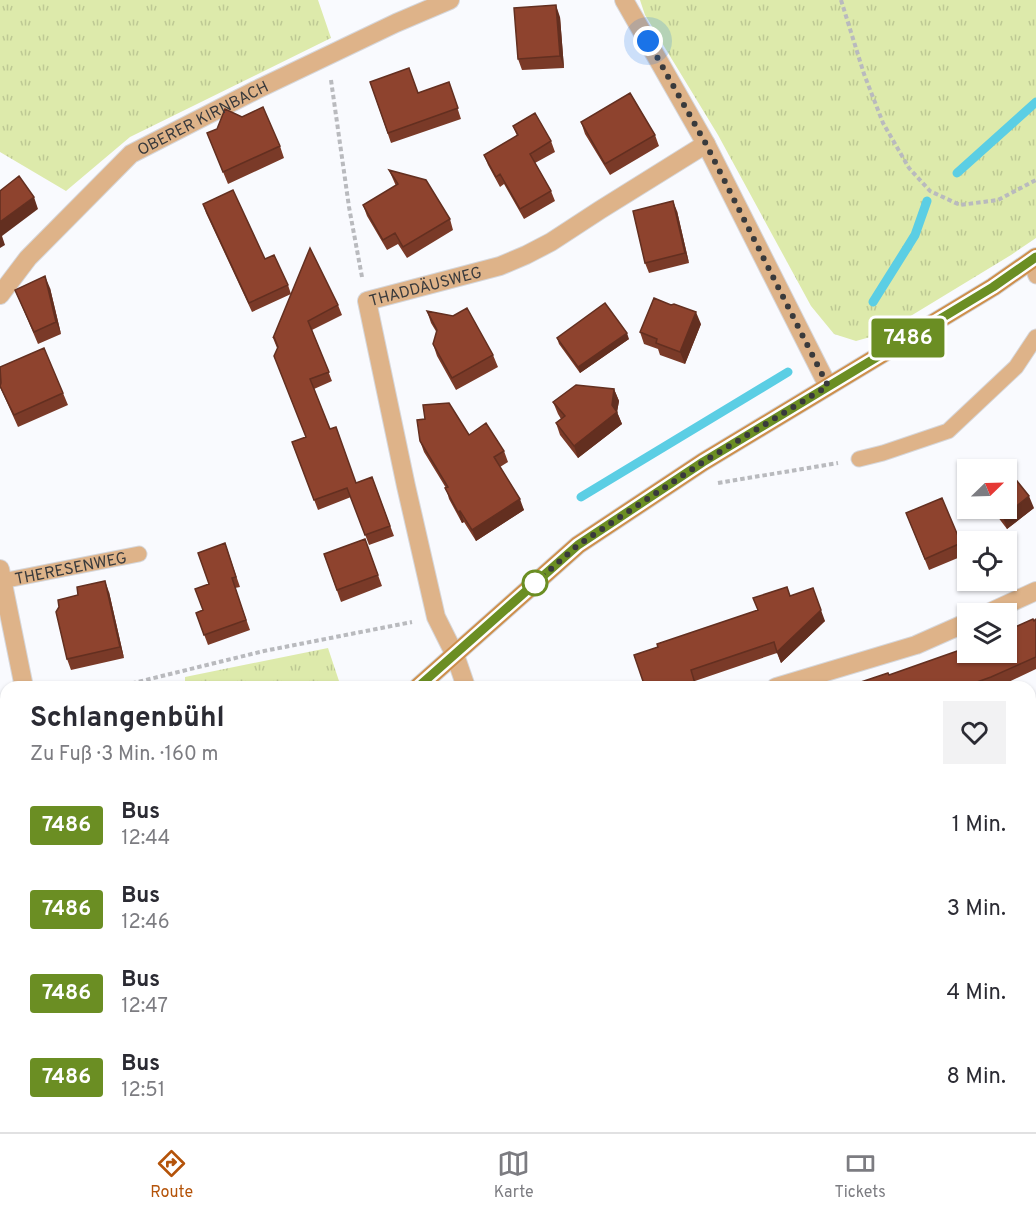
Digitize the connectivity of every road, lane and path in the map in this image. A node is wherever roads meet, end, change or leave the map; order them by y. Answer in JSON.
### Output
{"nodes":[{"id":1,"x":450,"y":0,"type":"edge"},
{"id":2,"x":624,"y":0,"type":"edge"},
{"id":3,"x":841,"y":0,"type":"edge"},
{"id":4,"x":327,"y":56,"type":"junction"},
{"id":5,"x":706,"y":144,"type":"junction"},
{"id":6,"x":1036,"y":180,"type":"edge"},
{"id":7,"x":1034,"y":265,"type":"edge"},
{"id":8,"x":0,"y":295,"type":"edge"},
{"id":9,"x":367,"y":301,"type":"junction"},
{"id":10,"x":1036,"y":337,"type":"edge"},
{"id":11,"x":828,"y":386,"type":"junction"},
{"id":12,"x":859,"y":459,"type":"joint"},
{"id":13,"x":712,"y":484,"type":"dead end"},
{"id":14,"x":139,"y":554,"type":"dead end"},
{"id":15,"x":1,"y":575,"type":"edge"},
{"id":16,"x":1036,"y":591,"type":"edge"},
{"id":17,"x":1010,"y":603,"type":"edge"},
{"id":18,"x":436,"y":617,"type":"junction"},
{"id":19,"x":957,"y":627,"type":"edge"},
{"id":20,"x":455,"y":655,"type":"junction"},
{"id":21,"x":23,"y":681,"type":"edge"},
{"id":22,"x":142,"y":681,"type":"edge"},
{"id":23,"x":425,"y":681,"type":"edge"},
{"id":24,"x":464,"y":681,"type":"edge"},
{"id":25,"x":796,"y":681,"type":"edge"}],
"edges":[{"from":1,"to":4,"type":"street","name":"OBERER KIRNBACH"},
{"from":2,"to":5,"type":"street"},
{"from":3,"to":6,"type":"path"},
{"from":4,"to":8,"type":"street","name":"OBERER KIRNBACH"},
{"from":4,"to":9,"type":"path"},
{"from":5,"to":9,"type":"street","name":"THADDÄUSWEG"},
{"from":5,"to":11,"type":"street"},
{"from":7,"to":11,"type":"main road"},
{"from":9,"to":18,"type":"street","name":"THADDÄUSWEG"},
{"from":10,"to":12,"type":"lane"},
{"from":11,"to":20,"type":"main road"},
{"from":12,"to":13,"type":"path"},
{"from":14,"to":15,"type":"lane","name":"THERESENWEG"},
{"from":15,"to":21,"type":"street","name":"THERESENWEG"},
{"from":16,"to":17,"type":"street"},
{"from":18,"to":20,"type":"street","name":"THADDÄUSWEG"},
{"from":18,"to":22,"type":"path"},
{"from":19,"to":25,"type":"street"},
{"from":20,"to":23,"type":"main road"},
{"from":20,"to":24,"type":"street","name":"THADDÄUSWEG"}]}
